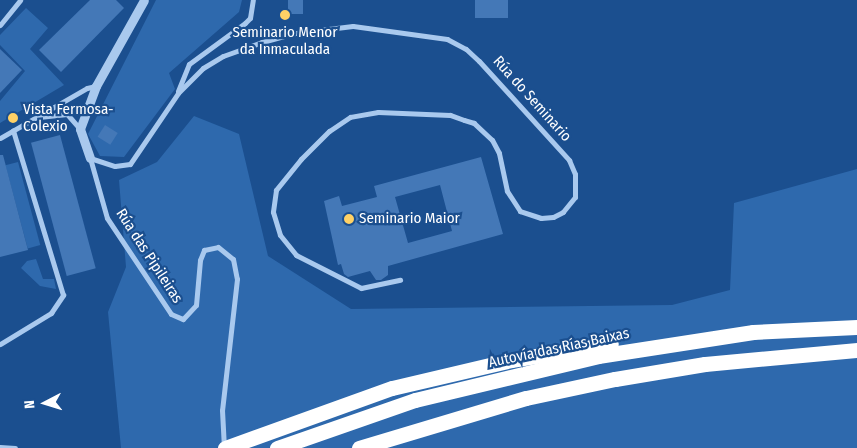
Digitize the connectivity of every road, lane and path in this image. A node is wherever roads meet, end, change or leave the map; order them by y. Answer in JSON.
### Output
{"nodes":[{"id":1,"x":20,"y":0,"type":"edge"},
{"id":2,"x":144,"y":0,"type":"edge"},
{"id":3,"x":253,"y":0,"type":"edge"},
{"id":4,"x":0,"y":25,"type":"edge"},
{"id":5,"x":96,"y":86,"type":"junction"},
{"id":6,"x":178,"y":93,"type":"junction"},
{"id":7,"x":36,"y":117,"type":"junction"},
{"id":8,"x":80,"y":129,"type":"junction"},
{"id":9,"x":13,"y":130,"type":"junction"},
{"id":10,"x":0,"y":138,"type":"edge"},
{"id":11,"x":90,"y":158,"type":"junction"},
{"id":12,"x":400,"y":280,"type":"dead end"},
{"id":13,"x":857,"y":327,"type":"edge"},
{"id":14,"x":753,"y":332,"type":"junction"},
{"id":15,"x":0,"y":344,"type":"edge"},
{"id":16,"x":857,"y":350,"type":"edge"},
{"id":17,"x":0,"y":447,"type":"edge"},
{"id":18,"x":15,"y":448,"type":"edge"},
{"id":19,"x":225,"y":448,"type":"edge"},
{"id":20,"x":277,"y":448,"type":"edge"},
{"id":21,"x":358,"y":448,"type":"edge"}],
"edges":[{"from":1,"to":4,"type":"street"},
{"from":2,"to":5,"type":"street"},
{"from":3,"to":6,"type":"street"},
{"from":5,"to":7,"type":"street"},
{"from":5,"to":8,"type":"street"},
{"from":6,"to":11,"type":"street","name":"Rúa do Seminario"},
{"from":6,"to":12,"type":"street","name":"Rúa do Seminario"},
{"from":7,"to":8,"type":"street"},
{"from":7,"to":9,"type":"street"},
{"from":8,"to":11,"type":"street"},
{"from":9,"to":10,"type":"street"},
{"from":9,"to":15,"type":"street"},
{"from":11,"to":19,"type":"street","name":"Rúa das Pipileiras"},
{"from":13,"to":14,"type":"highway","name":"Autovía das Rías Baixas"},
{"from":14,"to":19,"type":"highway"},
{"from":14,"to":20,"type":"highway","name":"Autovía das Rías Baixas"},
{"from":16,"to":21,"type":"highway"},
{"from":17,"to":18,"type":"street"}]}
